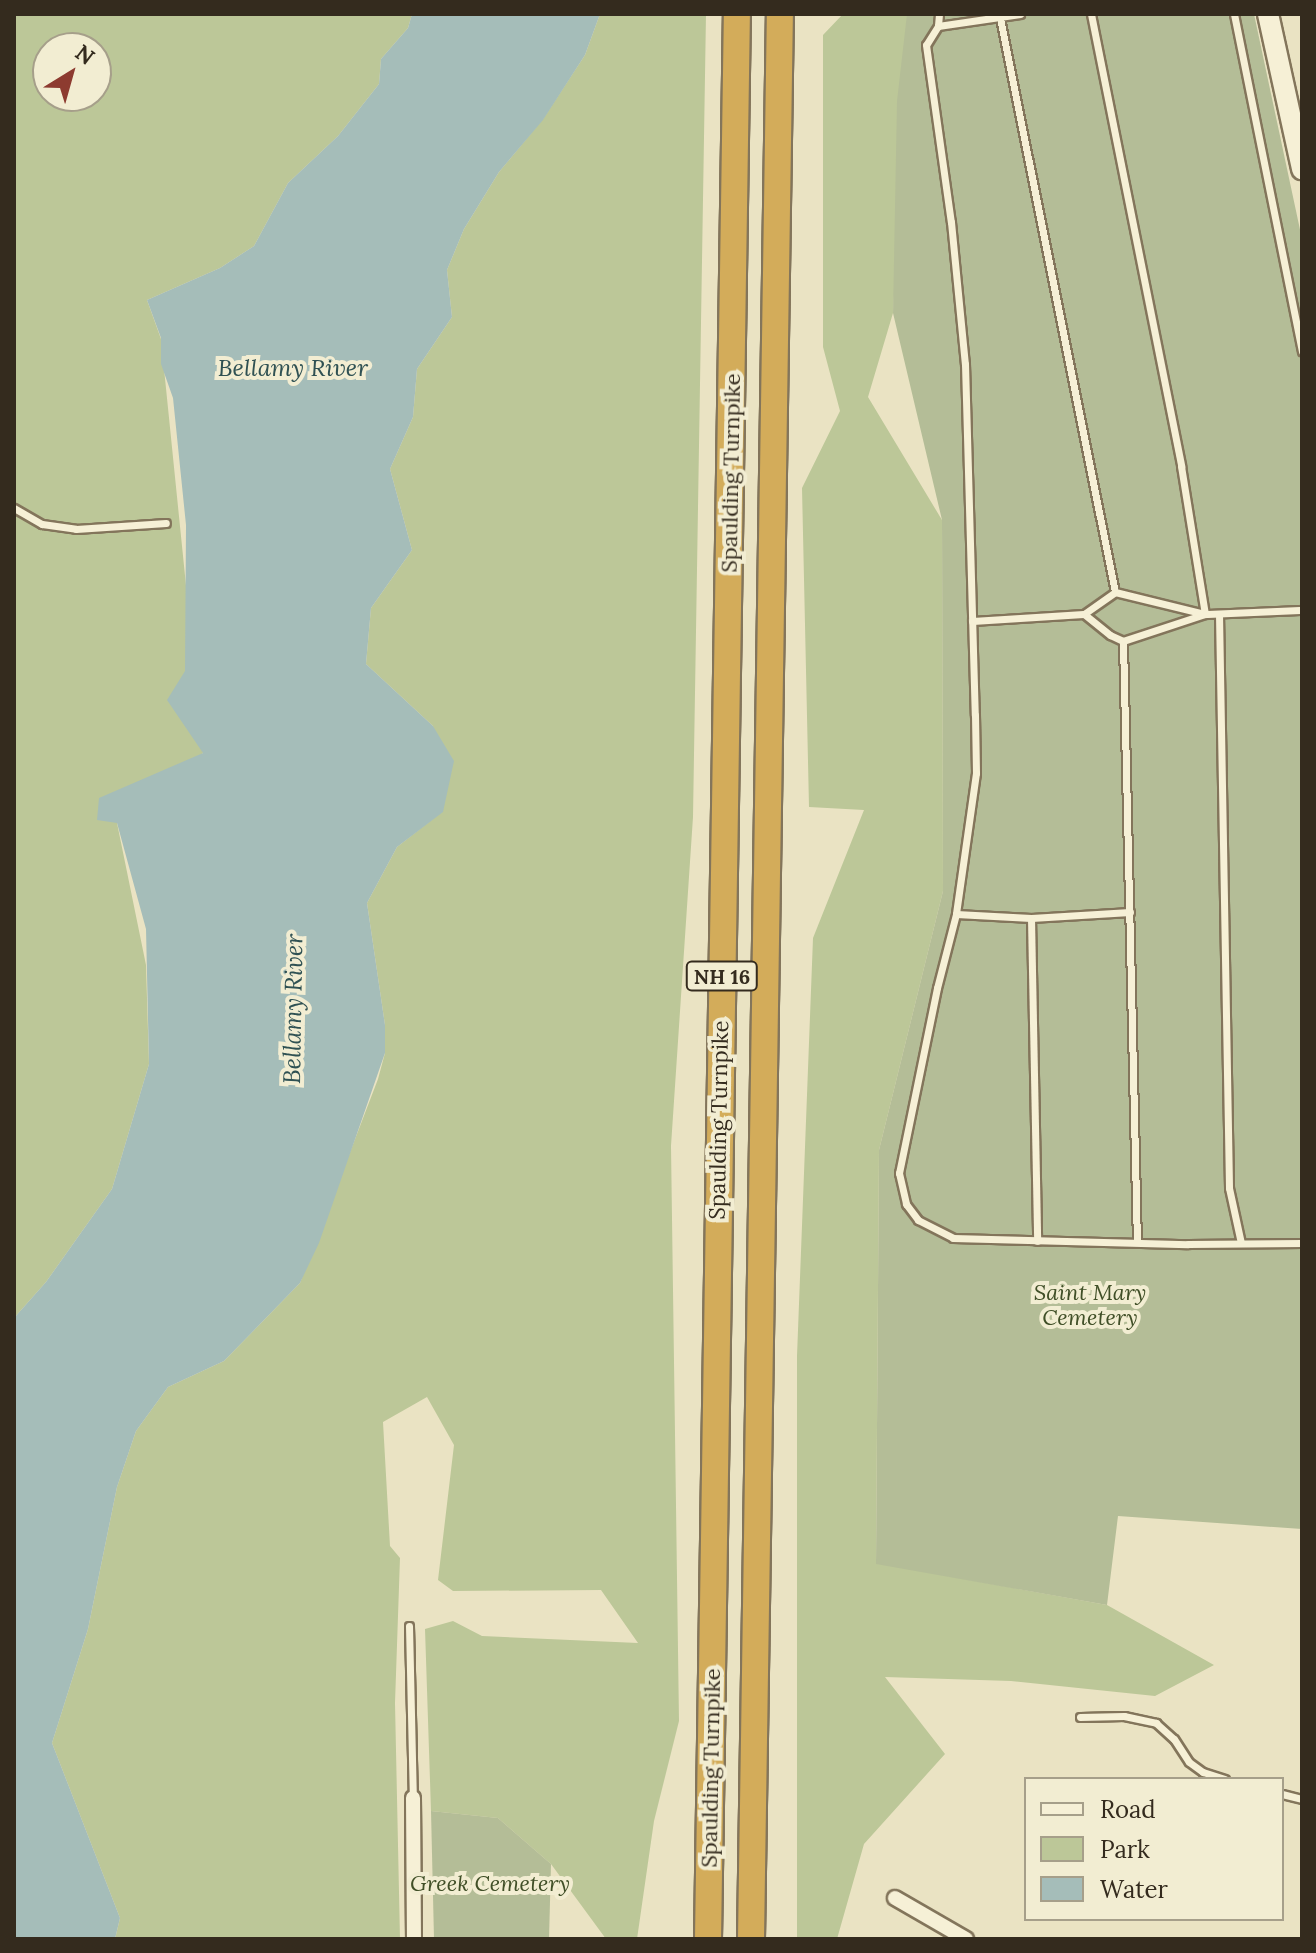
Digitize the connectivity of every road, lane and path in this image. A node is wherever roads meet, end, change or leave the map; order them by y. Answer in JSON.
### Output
{"nodes":[{"id":1,"x":737,"y":14,"type":"edge"},
{"id":2,"x":780,"y":14,"type":"edge"},
{"id":3,"x":939,"y":14,"type":"edge"},
{"id":4,"x":1020,"y":14,"type":"edge"},
{"id":5,"x":1091,"y":14,"type":"edge"},
{"id":6,"x":1234,"y":14,"type":"edge"},
{"id":7,"x":1268,"y":14,"type":"edge"},
{"id":8,"x":1000,"y":18,"type":"junction"},
{"id":9,"x":938,"y":26,"type":"junction"},
{"id":10,"x":1296,"y":105,"type":"edge"},
{"id":11,"x":1302,"y":169,"type":"edge"},
{"id":12,"x":1302,"y":351,"type":"edge"},
{"id":13,"x":14,"y":508,"type":"edge"},
{"id":14,"x":166,"y":523,"type":"dead end"},
{"id":15,"x":1115,"y":592,"type":"junction"},
{"id":16,"x":1302,"y":610,"type":"edge"},
{"id":17,"x":1084,"y":614,"type":"junction"},
{"id":18,"x":1205,"y":614,"type":"junction"},
{"id":19,"x":1219,"y":614,"type":"junction"},
{"id":20,"x":972,"y":621,"type":"junction"},
{"id":21,"x":1123,"y":641,"type":"junction"},
{"id":22,"x":1130,"y":912,"type":"junction"},
{"id":23,"x":956,"y":914,"type":"junction"},
{"id":24,"x":1031,"y":918,"type":"junction"},
{"id":25,"x":1037,"y":1241,"type":"junction"},
{"id":26,"x":1137,"y":1242,"type":"junction"},
{"id":27,"x":1241,"y":1243,"type":"junction"},
{"id":28,"x":1302,"y":1243,"type":"edge"},
{"id":29,"x":409,"y":1626,"type":"dead end"},
{"id":30,"x":1080,"y":1717,"type":"dead end"},
{"id":31,"x":1219,"y":1777,"type":"edge"},
{"id":32,"x":413,"y":1798,"type":"joint"},
{"id":33,"x":895,"y":1898,"type":"dead end"},
{"id":34,"x":414,"y":1939,"type":"edge"},
{"id":35,"x":708,"y":1939,"type":"edge"},
{"id":36,"x":751,"y":1939,"type":"edge"},
{"id":37,"x":966,"y":1939,"type":"edge"}],
"edges":[{"from":1,"to":35,"type":"highway","name":"Spaulding Turnpike","number":"NH 16"},
{"from":2,"to":36,"type":"highway","name":"Spaulding Turnpike","number":"NH 16"},
{"from":3,"to":9,"type":"lane"},
{"from":4,"to":8,"type":"lane"},
{"from":5,"to":18,"type":"lane"},
{"from":6,"to":12,"type":"lane"},
{"from":7,"to":10,"type":"main road"},
{"from":8,"to":9,"type":"lane"},
{"from":8,"to":15,"type":"lane"},
{"from":9,"to":20,"type":"lane"},
{"from":10,"to":11,"type":"main road"},
{"from":13,"to":14,"type":"lane"},
{"from":15,"to":17,"type":"lane"},
{"from":15,"to":18,"type":"lane"},
{"from":16,"to":19,"type":"lane"},
{"from":17,"to":20,"type":"lane"},
{"from":17,"to":21,"type":"lane"},
{"from":18,"to":19,"type":"lane"},
{"from":18,"to":21,"type":"lane"},
{"from":19,"to":27,"type":"lane"},
{"from":20,"to":23,"type":"lane"},
{"from":21,"to":22,"type":"lane"},
{"from":22,"to":24,"type":"lane"},
{"from":22,"to":26,"type":"lane"},
{"from":23,"to":24,"type":"lane"},
{"from":23,"to":25,"type":"lane"},
{"from":24,"to":25,"type":"lane"},
{"from":25,"to":26,"type":"lane"},
{"from":26,"to":27,"type":"lane"},
{"from":27,"to":28,"type":"lane"},
{"from":29,"to":32,"type":"lane"},
{"from":30,"to":31,"type":"lane"},
{"from":32,"to":34,"type":"street"},
{"from":33,"to":37,"type":"street"}]}
